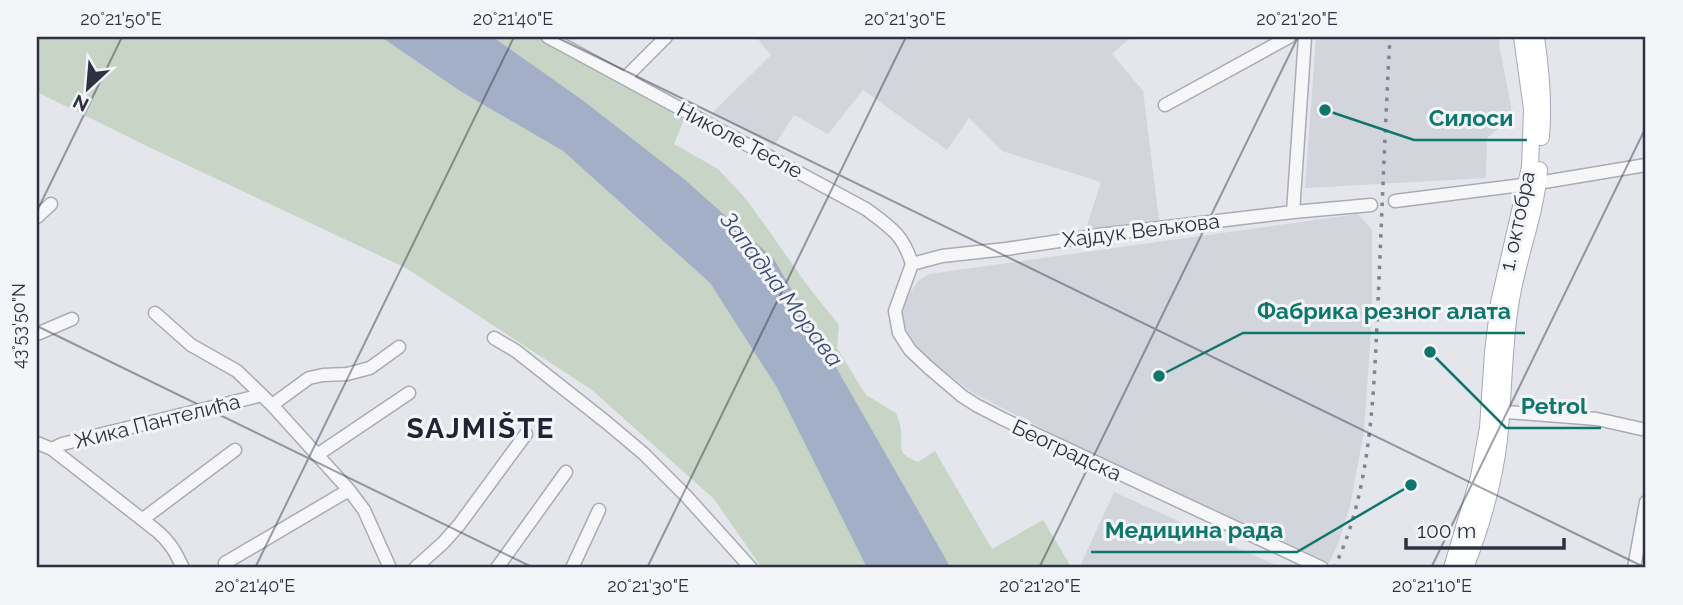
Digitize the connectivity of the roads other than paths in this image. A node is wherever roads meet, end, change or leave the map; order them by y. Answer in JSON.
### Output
{"nodes":[{"id":1,"x":548,"y":37,"type":"edge"},
{"id":2,"x":666,"y":37,"type":"edge"},
{"id":3,"x":1289,"y":37,"type":"edge"},
{"id":4,"x":1305,"y":37,"type":"edge"},
{"id":5,"x":1522,"y":37,"type":"edge"},
{"id":6,"x":1536,"y":37,"type":"edge"},
{"id":7,"x":625,"y":78,"type":"junction"},
{"id":8,"x":1165,"y":105,"type":"dead end"},
{"id":9,"x":1646,"y":165,"type":"edge"},
{"id":10,"x":1532,"y":183,"type":"junction"},
{"id":11,"x":1504,"y":187,"type":"junction"},
{"id":12,"x":1395,"y":201,"type":"dead end"},
{"id":13,"x":51,"y":204,"type":"dead end"},
{"id":14,"x":1371,"y":205,"type":"dead end"},
{"id":15,"x":1521,"y":206,"type":"junction"},
{"id":16,"x":1293,"y":212,"type":"junction"},
{"id":17,"x":37,"y":217,"type":"edge"},
{"id":18,"x":912,"y":264,"type":"junction"},
{"id":19,"x":155,"y":313,"type":"dead end"},
{"id":20,"x":72,"y":319,"type":"dead end"},
{"id":21,"x":37,"y":334,"type":"edge"},
{"id":22,"x":494,"y":338,"type":"dead end"},
{"id":23,"x":399,"y":347,"type":"dead end"},
{"id":24,"x":409,"y":393,"type":"dead end"},
{"id":25,"x":262,"y":395,"type":"junction"},
{"id":26,"x":272,"y":405,"type":"junction"},
{"id":27,"x":1494,"y":411,"type":"junction"},
{"id":28,"x":1646,"y":430,"type":"edge"},
{"id":29,"x":526,"y":434,"type":"dead end"},
{"id":30,"x":37,"y":443,"type":"edge"},
{"id":31,"x":52,"y":449,"type":"junction"},
{"id":32,"x":235,"y":450,"type":"dead end"},
{"id":33,"x":317,"y":455,"type":"junction"},
{"id":34,"x":566,"y":472,"type":"dead end"},
{"id":35,"x":349,"y":490,"type":"junction"},
{"id":36,"x":1646,"y":502,"type":"edge"},
{"id":37,"x":599,"y":510,"type":"dead end"},
{"id":38,"x":143,"y":519,"type":"junction"},
{"id":39,"x":225,"y":563,"type":"dead end"},
{"id":40,"x":183,"y":568,"type":"edge"},
{"id":41,"x":390,"y":568,"type":"edge"},
{"id":42,"x":415,"y":568,"type":"edge"},
{"id":43,"x":497,"y":568,"type":"edge"},
{"id":44,"x":572,"y":568,"type":"edge"},
{"id":45,"x":751,"y":568,"type":"edge"},
{"id":46,"x":1322,"y":568,"type":"edge"},
{"id":47,"x":1452,"y":568,"type":"edge"},
{"id":48,"x":1465,"y":568,"type":"edge"},
{"id":49,"x":1634,"y":568,"type":"edge"}],
"edges":[{"from":1,"to":7,"type":"street","name":"Николе Тесле"},
{"from":2,"to":7,"type":"street"},
{"from":3,"to":8,"type":"street"},
{"from":4,"to":16,"type":"street"},
{"from":5,"to":10,"type":"main road","name":"1. октобра"},
{"from":6,"to":10,"type":"main road","name":"1. октобра"},
{"from":7,"to":18,"type":"street","name":"Николе Тесле"},
{"from":9,"to":10,"type":"street"},
{"from":10,"to":11,"type":"street"},
{"from":10,"to":15,"type":"main road","name":"1. октобра"},
{"from":10,"to":27,"type":"main road","name":"1. октобра"},
{"from":11,"to":12,"type":"street"},
{"from":11,"to":15,"type":"street"},
{"from":13,"to":17,"type":"street"},
{"from":14,"to":16,"type":"street","name":"Хајдук Вељкова"},
{"from":15,"to":27,"type":"main road","name":"1. октобра"},
{"from":16,"to":18,"type":"street","name":"Хајдук Вељкова"},
{"from":18,"to":46,"type":"street","name":"Београдска"},
{"from":19,"to":25,"type":"street"},
{"from":20,"to":21,"type":"street"},
{"from":22,"to":45,"type":"street"},
{"from":23,"to":26,"type":"street"},
{"from":24,"to":33,"type":"street"},
{"from":25,"to":26,"type":"street"},
{"from":25,"to":31,"type":"street","name":"Жика Пантелића"},
{"from":26,"to":33,"type":"street"},
{"from":27,"to":28,"type":"street"},
{"from":27,"to":47,"type":"main road","name":"1. октобра"},
{"from":27,"to":48,"type":"main road","name":"1. октобра"},
{"from":29,"to":42,"type":"street"},
{"from":30,"to":31,"type":"street"},
{"from":31,"to":38,"type":"street"},
{"from":32,"to":38,"type":"street"},
{"from":33,"to":35,"type":"street"},
{"from":34,"to":43,"type":"street"},
{"from":35,"to":39,"type":"street"},
{"from":35,"to":41,"type":"street"},
{"from":36,"to":49,"type":"street"},
{"from":37,"to":44,"type":"street"},
{"from":38,"to":40,"type":"street"}]}
